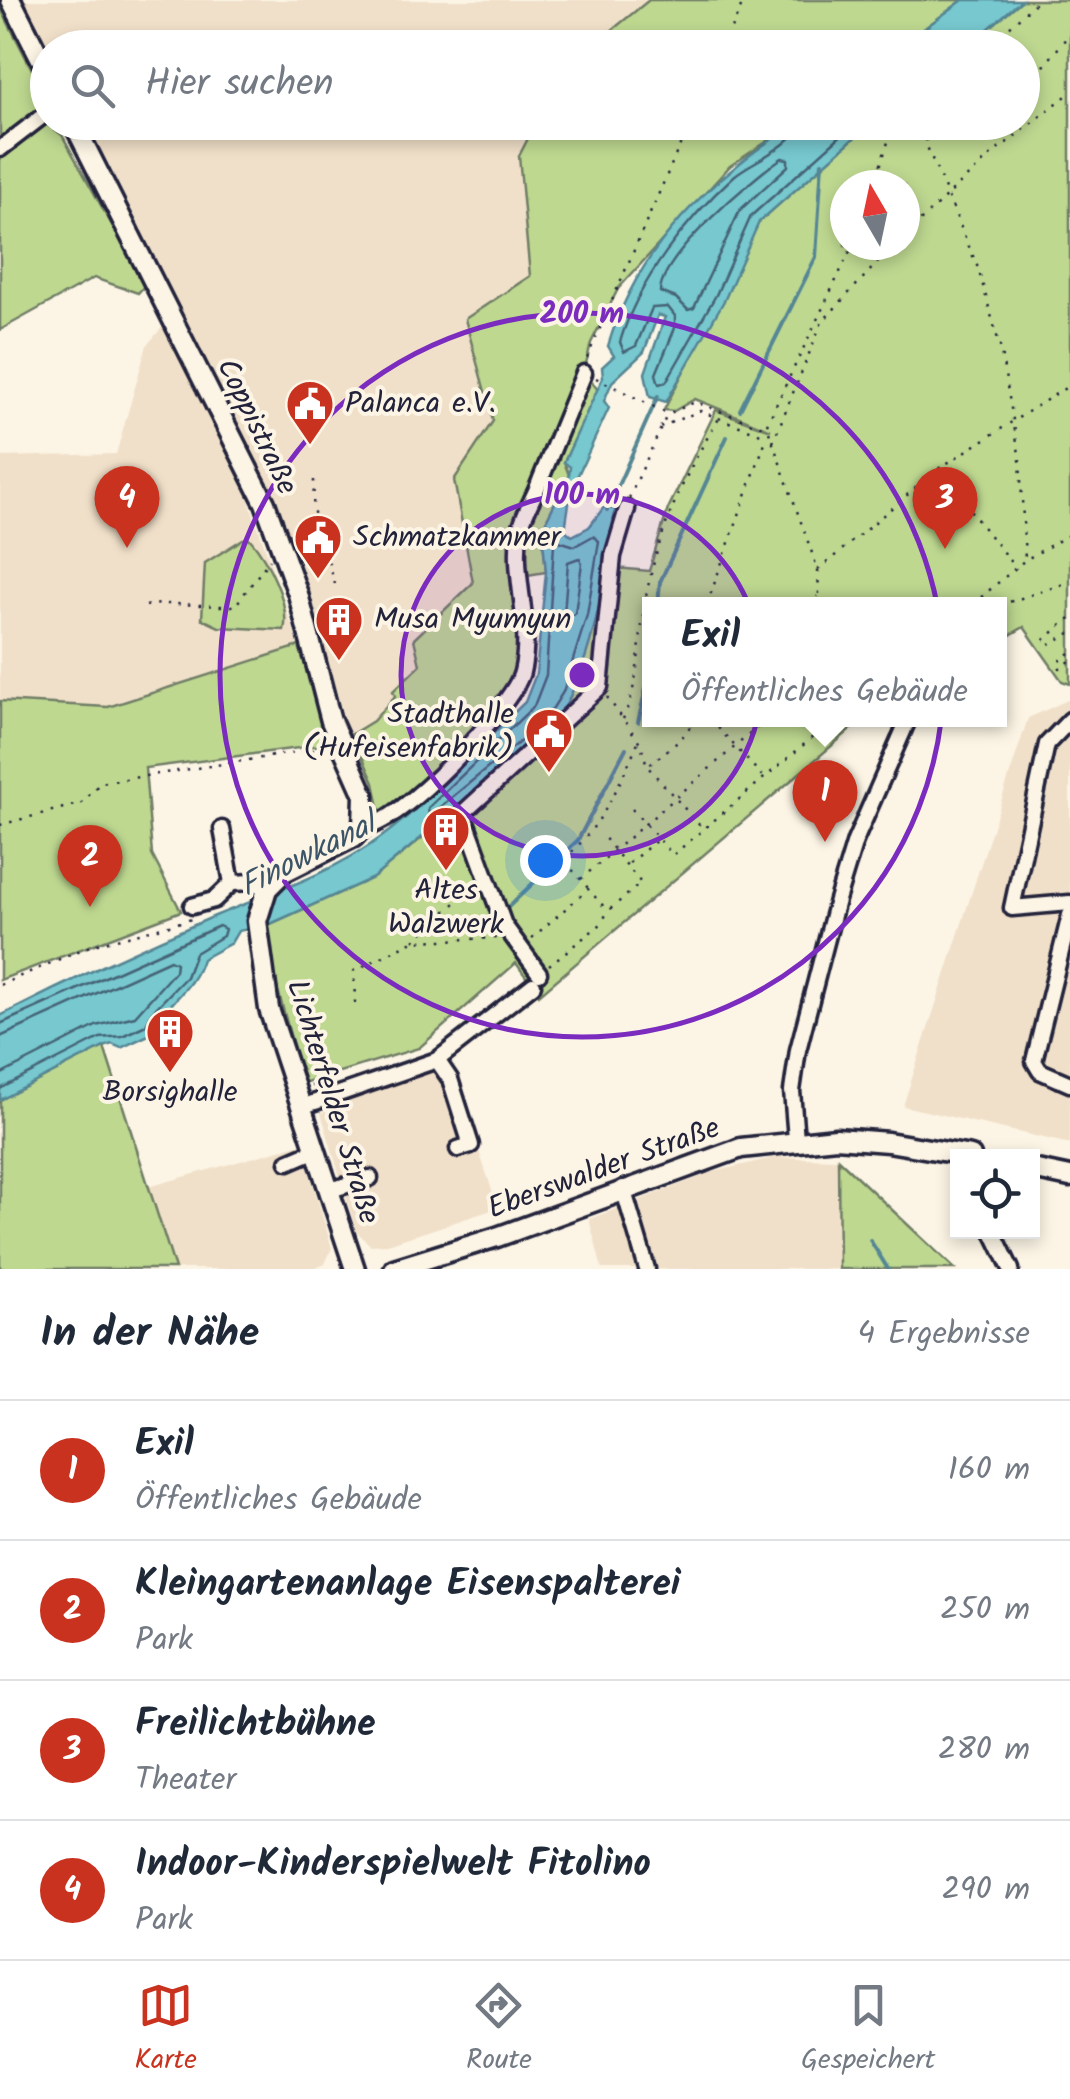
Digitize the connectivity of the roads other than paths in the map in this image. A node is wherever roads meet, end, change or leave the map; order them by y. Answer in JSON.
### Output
{"nodes":[{"id":1,"x":11,"y":0,"type":"edge"},
{"id":2,"x":30,"y":37,"type":"edge"},
{"id":3,"x":30,"y":126,"type":"edge"},
{"id":4,"x":82,"y":140,"type":"edge"},
{"id":5,"x":0,"y":149,"type":"edge"},
{"id":6,"x":584,"y":372,"type":"road end"},
{"id":7,"x":626,"y":509,"type":"road end"},
{"id":8,"x":1070,"y":720,"type":"edge"},
{"id":9,"x":904,"y":727,"type":"edge"},
{"id":10,"x":363,"y":827,"type":"junction"},
{"id":11,"x":222,"y":829,"type":"dead end"},
{"id":12,"x":232,"y":883,"type":"junction"},
{"id":13,"x":267,"y":889,"type":"junction"},
{"id":14,"x":1070,"y":902,"type":"edge"},
{"id":15,"x":192,"y":906,"type":"dead end"},
{"id":16,"x":1070,"y":915,"type":"edge"},
{"id":17,"x":437,"y":1060,"type":"junction"},
{"id":18,"x":1070,"y":1084,"type":"edge"},
{"id":19,"x":298,"y":1099,"type":"junction"},
{"id":20,"x":796,"y":1139,"type":"junction"},
{"id":21,"x":458,"y":1149,"type":"dead end"},
{"id":22,"x":316,"y":1150,"type":"junction"},
{"id":23,"x":950,"y":1152,"type":"edge"},
{"id":24,"x":288,"y":1162,"type":"dead end"},
{"id":25,"x":1040,"y":1171,"type":"edge"},
{"id":26,"x":1070,"y":1177,"type":"edge"},
{"id":27,"x":370,"y":1178,"type":"dead end"},
{"id":28,"x":623,"y":1188,"type":"junction"},
{"id":29,"x":330,"y":1190,"type":"junction"},
{"id":30,"x":996,"y":1239,"type":"edge"},
{"id":31,"x":355,"y":1269,"type":"edge"},
{"id":32,"x":394,"y":1269,"type":"edge"},
{"id":33,"x":647,"y":1269,"type":"edge"},
{"id":34,"x":1011,"y":1269,"type":"edge"}],
"edges":[{"from":1,"to":2,"type":"main road"},
{"from":3,"to":5,"type":"lane"},
{"from":4,"to":10,"type":"main road","name":"Coppistraße"},
{"from":6,"to":10,"type":"lane"},
{"from":7,"to":17,"type":"lane"},
{"from":8,"to":14,"type":"lane"},
{"from":9,"to":20,"type":"lane"},
{"from":10,"to":13,"type":"main road"},
{"from":11,"to":12,"type":"lane"},
{"from":12,"to":13,"type":"lane"},
{"from":12,"to":15,"type":"lane"},
{"from":13,"to":19,"type":"main road","name":"Lichterfelder Straße"},
{"from":16,"to":18,"type":"lane"},
{"from":17,"to":19,"type":"lane"},
{"from":17,"to":21,"type":"lane"},
{"from":19,"to":22,"type":"main road","name":"Lichterfelder Straße"},
{"from":20,"to":23,"type":"main road","name":"Eberswalder Straße"},
{"from":20,"to":28,"type":"main road","name":"Eberswalder Straße"},
{"from":22,"to":24,"type":"lane"},
{"from":22,"to":29,"type":"main road","name":"Lichterfelder Straße"},
{"from":25,"to":26,"type":"main road"},
{"from":27,"to":29,"type":"lane"},
{"from":28,"to":32,"type":"main road","name":"Eberswalder Straße"},
{"from":28,"to":33,"type":"lane"},
{"from":29,"to":31,"type":"main road","name":"Lichterfelder Straße"},
{"from":30,"to":34,"type":"lane"}]}
